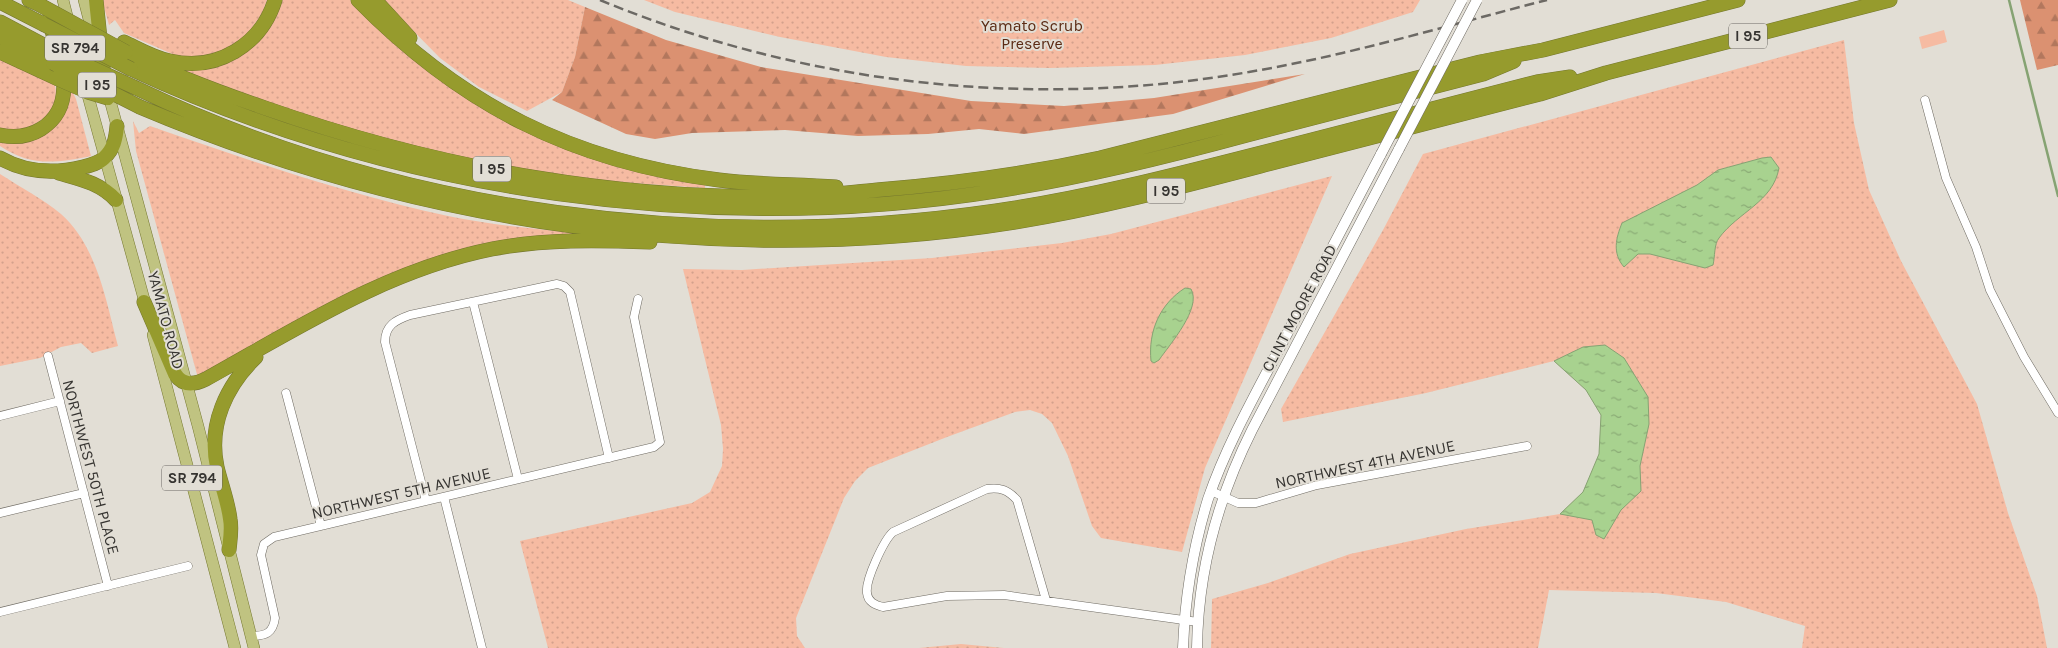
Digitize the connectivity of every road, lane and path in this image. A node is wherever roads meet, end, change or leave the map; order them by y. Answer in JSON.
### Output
{"nodes":[{"id":1,"x":63,"y":0,"type":"edge"},
{"id":2,"x":84,"y":0,"type":"edge"},
{"id":3,"x":96,"y":0,"type":"edge"},
{"id":4,"x":275,"y":0,"type":"edge"},
{"id":5,"x":358,"y":0,"type":"edge"},
{"id":6,"x":376,"y":0,"type":"edge"},
{"id":7,"x":1462,"y":0,"type":"edge"},
{"id":8,"x":1478,"y":0,"type":"edge"},
{"id":9,"x":1738,"y":0,"type":"edge"},
{"id":10,"x":1890,"y":0,"type":"edge"},
{"id":11,"x":0,"y":2,"type":"edge"},
{"id":12,"x":38,"y":2,"type":"edge"},
{"id":13,"x":0,"y":22,"type":"edge"},
{"id":14,"x":0,"y":37,"type":"edge"},
{"id":15,"x":125,"y":47,"type":"junction"},
{"id":16,"x":1543,"y":50,"type":"junction"},
{"id":17,"x":0,"y":52,"type":"edge"},
{"id":18,"x":1606,"y":73,"type":"junction"},
{"id":19,"x":104,"y":77,"type":"junction"},
{"id":20,"x":1925,"y":100,"type":"dead end"},
{"id":21,"x":140,"y":107,"type":"junction"},
{"id":22,"x":510,"y":117,"type":"junction"},
{"id":23,"x":117,"y":126,"type":"junction"},
{"id":24,"x":0,"y":135,"type":"edge"},
{"id":25,"x":0,"y":158,"type":"edge"},
{"id":26,"x":104,"y":158,"type":"junction"},
{"id":27,"x":53,"y":172,"type":"junction"},
{"id":28,"x":876,"y":190,"type":"junction"},
{"id":29,"x":116,"y":200,"type":"junction"},
{"id":30,"x":714,"y":239,"type":"junction"},
{"id":31,"x":638,"y":299,"type":"dead end"},
{"id":32,"x":144,"y":302,"type":"junction"},
{"id":33,"x":473,"y":302,"type":"junction"},
{"id":34,"x":275,"y":342,"type":"junction"},
{"id":35,"x":48,"y":356,"type":"dead end"},
{"id":36,"x":187,"y":384,"type":"junction"},
{"id":37,"x":286,"y":392,"type":"dead end"},
{"id":38,"x":60,"y":401,"type":"junction"},
{"id":39,"x":2058,"y":413,"type":"edge"},
{"id":40,"x":0,"y":416,"type":"edge"},
{"id":41,"x":1527,"y":446,"type":"dead end"},
{"id":42,"x":609,"y":458,"type":"junction"},
{"id":43,"x":518,"y":480,"type":"junction"},
{"id":44,"x":1211,"y":491,"type":"junction"},
{"id":45,"x":84,"y":492,"type":"junction"},
{"id":46,"x":1223,"y":496,"type":"junction"},
{"id":47,"x":444,"y":497,"type":"junction"},
{"id":48,"x":426,"y":501,"type":"junction"},
{"id":49,"x":0,"y":513,"type":"edge"},
{"id":50,"x":321,"y":526,"type":"junction"},
{"id":51,"x":210,"y":546,"type":"junction"},
{"id":52,"x":229,"y":550,"type":"junction"},
{"id":53,"x":188,"y":566,"type":"dead end"},
{"id":54,"x":108,"y":586,"type":"junction"},
{"id":55,"x":1046,"y":600,"type":"junction"},
{"id":56,"x":0,"y":612,"type":"edge"},
{"id":57,"x":1184,"y":620,"type":"junction"},
{"id":58,"x":1198,"y":622,"type":"junction"},
{"id":59,"x":251,"y":636,"type":"junction"},
{"id":60,"x":236,"y":648,"type":"edge"},
{"id":61,"x":254,"y":648,"type":"edge"},
{"id":62,"x":482,"y":648,"type":"edge"},
{"id":63,"x":1183,"y":648,"type":"edge"},
{"id":64,"x":1197,"y":648,"type":"edge"}],
"edges":[{"from":1,"to":26,"type":"main road","name":"YAMATO ROAD","number":"SR 794"},
{"from":2,"to":19,"type":"main road","name":"YAMATO ROAD","number":"SR 794"},
{"from":3,"to":19,"type":"highway"},
{"from":4,"to":15,"type":"highway"},
{"from":5,"to":22,"type":"highway"},
{"from":6,"to":22,"type":"highway"},
{"from":7,"to":44,"type":"street","name":"CLINT MOORE ROAD","bridge":true},
{"from":8,"to":46,"type":"street","name":"CLINT MOORE ROAD","bridge":true},
{"from":9,"to":16,"type":"highway","number":"I 95"},
{"from":10,"to":18,"type":"highway","number":"I 95"},
{"from":11,"to":16,"type":"highway","bridge":true},
{"from":12,"to":15,"type":"highway","bridge":true},
{"from":12,"to":24,"type":"highway"},
{"from":13,"to":18,"type":"highway","bridge":true},
{"from":14,"to":21,"type":"highway","number":"I 95","bridge":true},
{"from":15,"to":28,"type":"highway","number":"I 95"},
{"from":16,"to":28,"type":"highway","number":"I 95"},
{"from":17,"to":21,"type":"highway","bridge":true},
{"from":18,"to":30,"type":"highway","number":"I 95"},
{"from":19,"to":23,"type":"main road","name":"YAMATO ROAD","number":"SR 794"},
{"from":20,"to":39,"type":"street"},
{"from":21,"to":30,"type":"highway","number":"I 95"},
{"from":22,"to":28,"type":"highway"},
{"from":23,"to":26,"type":"highway"},
{"from":23,"to":36,"type":"main road","name":"YAMATO ROAD","number":"SR 794"},
{"from":25,"to":27,"type":"highway"},
{"from":26,"to":27,"type":"highway"},
{"from":26,"to":29,"type":"main road","name":"YAMATO ROAD","number":"SR 794"},
{"from":27,"to":29,"type":"highway"},
{"from":29,"to":32,"type":"main road","name":"YAMATO ROAD","number":"SR 794"},
{"from":30,"to":34,"type":"highway"},
{"from":31,"to":42,"type":"street","name":"NORTHWEST 5TH AVENUE"},
{"from":32,"to":36,"type":"highway"},
{"from":32,"to":51,"type":"main road","name":"YAMATO ROAD","number":"SR 794"},
{"from":33,"to":42,"type":"street"},
{"from":33,"to":43,"type":"street"},
{"from":33,"to":48,"type":"street"},
{"from":34,"to":36,"type":"highway"},
{"from":34,"to":52,"type":"highway"},
{"from":35,"to":38,"type":"street","name":"NORTHWEST 50TH PLACE"},
{"from":36,"to":52,"type":"main road","name":"YAMATO ROAD","number":"SR 794"},
{"from":37,"to":50,"type":"street"},
{"from":38,"to":40,"type":"street"},
{"from":38,"to":45,"type":"street","name":"NORTHWEST 50TH PLACE"},
{"from":41,"to":46,"type":"street","name":"NORTHWEST 4TH AVENUE"},
{"from":42,"to":43,"type":"street","name":"NORTHWEST 5TH AVENUE"},
{"from":43,"to":47,"type":"street","name":"NORTHWEST 5TH AVENUE"},
{"from":44,"to":46,"type":"street","name":"NORTHWEST 4TH AVENUE"},
{"from":44,"to":57,"type":"street","name":"CLINT MOORE ROAD"},
{"from":45,"to":49,"type":"street"},
{"from":45,"to":54,"type":"street","name":"NORTHWEST 50TH PLACE"},
{"from":46,"to":58,"type":"street","name":"CLINT MOORE ROAD"},
{"from":47,"to":48,"type":"street","name":"NORTHWEST 5TH AVENUE"},
{"from":47,"to":62,"type":"street"},
{"from":48,"to":50,"type":"street","name":"NORTHWEST 5TH AVENUE"},
{"from":50,"to":59,"type":"street","name":"NORTHWEST 5TH AVENUE"},
{"from":51,"to":59,"type":"main road"},
{"from":51,"to":60,"type":"main road","name":"YAMATO ROAD","number":"SR 794"},
{"from":52,"to":59,"type":"main road","name":"YAMATO ROAD","number":"SR 794"},
{"from":53,"to":54,"type":"street"},
{"from":54,"to":56,"type":"street"},
{"from":55,"to":55,"type":"street"},
{"from":55,"to":57,"type":"street"},
{"from":57,"to":58,"type":"street"},
{"from":57,"to":63,"type":"street","name":"CLINT MOORE ROAD"},
{"from":58,"to":64,"type":"street","name":"CLINT MOORE ROAD"},
{"from":59,"to":61,"type":"main road","name":"YAMATO ROAD","number":"SR 794"}]}
